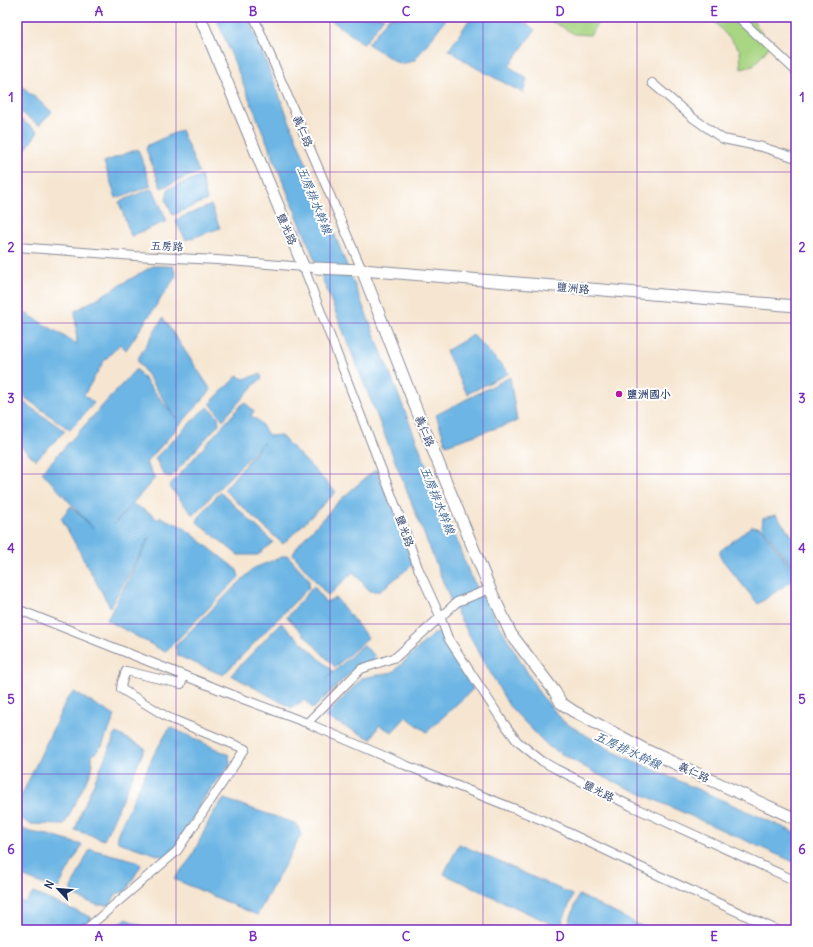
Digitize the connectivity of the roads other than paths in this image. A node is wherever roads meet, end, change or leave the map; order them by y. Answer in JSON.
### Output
{"nodes":[{"id":1,"x":200,"y":17,"type":"edge"},
{"id":2,"x":254,"y":17,"type":"edge"},
{"id":3,"x":738,"y":17,"type":"edge"},
{"id":4,"x":796,"y":71,"type":"edge"},
{"id":5,"x":652,"y":83,"type":"dead end"},
{"id":6,"x":796,"y":158,"type":"edge"},
{"id":7,"x":17,"y":247,"type":"edge"},
{"id":8,"x":304,"y":268,"type":"junction"},
{"id":9,"x":316,"y":268,"type":"joint"},
{"id":10,"x":356,"y":270,"type":"junction"},
{"id":11,"x":796,"y":306,"type":"edge"},
{"id":12,"x":486,"y":590,"type":"junction"},
{"id":13,"x":17,"y":610,"type":"edge"},
{"id":14,"x":440,"y":616,"type":"junction"},
{"id":15,"x":184,"y":676,"type":"junction"},
{"id":16,"x":307,"y":723,"type":"junction"},
{"id":17,"x":796,"y":819,"type":"edge"},
{"id":18,"x":796,"y":881,"type":"edge"},
{"id":19,"x":85,"y":930,"type":"edge"},
{"id":20,"x":778,"y":930,"type":"edge"}],
"edges":[{"from":1,"to":8,"type":"street","name":"鹽光路"},
{"from":2,"to":10,"type":"street","name":"義仁路"},
{"from":3,"to":4,"type":"street"},
{"from":5,"to":6,"type":"street"},
{"from":7,"to":8,"type":"street","name":"五房路"},
{"from":8,"to":9,"type":"street","name":"五房路"},
{"from":8,"to":14,"type":"street","name":"鹽光路"},
{"from":9,"to":10,"type":"street","name":"鹽洲路"},
{"from":10,"to":11,"type":"street","name":"鹽洲路"},
{"from":10,"to":12,"type":"street","name":"義仁路"},
{"from":12,"to":14,"type":"street"},
{"from":12,"to":17,"type":"street","name":"義仁路"},
{"from":13,"to":15,"type":"street"},
{"from":14,"to":16,"type":"street"},
{"from":14,"to":18,"type":"street","name":"鹽光路"},
{"from":15,"to":16,"type":"street"},
{"from":15,"to":19,"type":"street"},
{"from":16,"to":20,"type":"street"}]}
